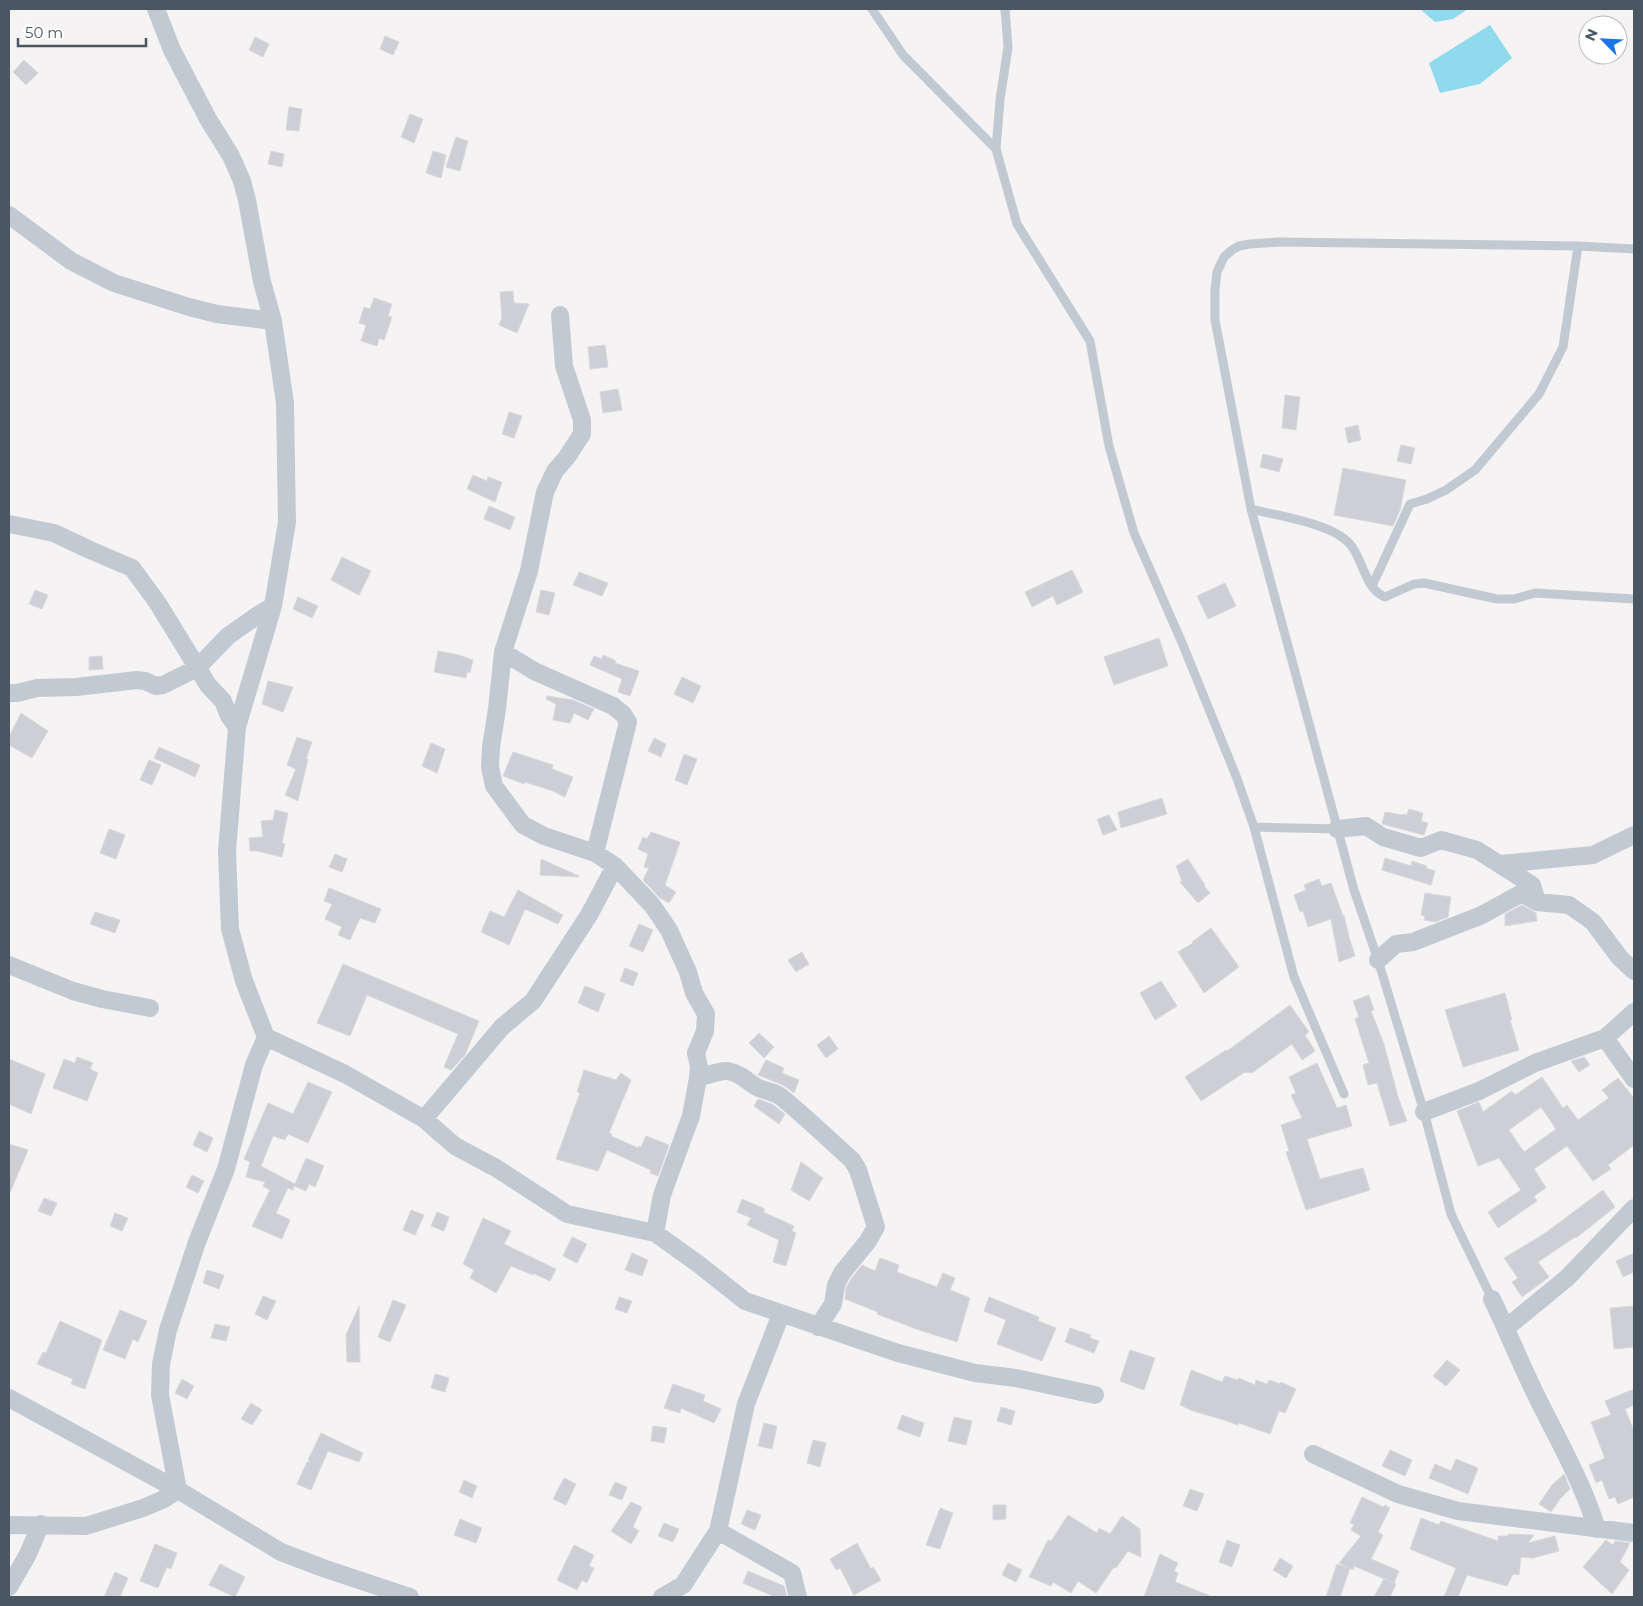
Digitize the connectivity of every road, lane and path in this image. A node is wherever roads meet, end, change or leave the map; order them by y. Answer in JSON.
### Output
{"nodes":[{"id":1,"x":156,"y":9,"type":"edge"},
{"id":2,"x":872,"y":9,"type":"edge"},
{"id":3,"x":1005,"y":9,"type":"edge"},
{"id":4,"x":996,"y":149,"type":"junction"},
{"id":5,"x":9,"y":215,"type":"edge"},
{"id":6,"x":1578,"y":246,"type":"junction"},
{"id":7,"x":1634,"y":249,"type":"edge"},
{"id":8,"x":560,"y":315,"type":"dead end"},
{"id":9,"x":273,"y":321,"type":"junction"},
{"id":10,"x":1251,"y":509,"type":"junction"},
{"id":11,"x":9,"y":524,"type":"edge"},
{"id":12,"x":1372,"y":586,"type":"junction"},
{"id":13,"x":1634,"y":599,"type":"edge"},
{"id":14,"x":273,"y":606,"type":"junction"},
{"id":15,"x":503,"y":652,"type":"junction"},
{"id":16,"x":197,"y":668,"type":"junction"},
{"id":17,"x":9,"y":694,"type":"edge"},
{"id":18,"x":237,"y":727,"type":"junction"},
{"id":19,"x":1254,"y":827,"type":"junction"},
{"id":20,"x":1337,"y":829,"type":"junction"},
{"id":21,"x":1634,"y":834,"type":"edge"},
{"id":22,"x":595,"y":853,"type":"junction"},
{"id":23,"x":1501,"y":864,"type":"junction"},
{"id":24,"x":615,"y":866,"type":"junction"},
{"id":25,"x":1538,"y":902,"type":"junction"},
{"id":26,"x":1378,"y":960,"type":"junction"},
{"id":27,"x":9,"y":965,"type":"edge"},
{"id":28,"x":1634,"y":971,"type":"edge"},
{"id":29,"x":150,"y":1008,"type":"dead end"},
{"id":30,"x":1634,"y":1012,"type":"edge"},
{"id":31,"x":266,"y":1037,"type":"junction"},
{"id":32,"x":1605,"y":1038,"type":"junction"},
{"id":33,"x":698,"y":1078,"type":"junction"},
{"id":34,"x":1634,"y":1079,"type":"edge"},
{"id":35,"x":1344,"y":1094,"type":"dead end"},
{"id":36,"x":1424,"y":1112,"type":"junction"},
{"id":37,"x":424,"y":1120,"type":"junction"},
{"id":38,"x":1634,"y":1208,"type":"edge"},
{"id":39,"x":655,"y":1233,"type":"junction"},
{"id":40,"x":1492,"y":1299,"type":"joint"},
{"id":41,"x":780,"y":1314,"type":"junction"},
{"id":42,"x":818,"y":1327,"type":"junction"},
{"id":43,"x":1506,"y":1328,"type":"junction"},
{"id":44,"x":1095,"y":1394,"type":"dead end"},
{"id":45,"x":9,"y":1398,"type":"edge"},
{"id":46,"x":1313,"y":1454,"type":"dead end"},
{"id":47,"x":178,"y":1490,"type":"junction"},
{"id":48,"x":41,"y":1524,"type":"junction"},
{"id":49,"x":9,"y":1525,"type":"edge"},
{"id":50,"x":1597,"y":1529,"type":"junction"},
{"id":51,"x":718,"y":1531,"type":"junction"},
{"id":52,"x":1634,"y":1533,"type":"edge"},
{"id":53,"x":9,"y":1587,"type":"edge"},
{"id":54,"x":410,"y":1597,"type":"edge"},
{"id":55,"x":662,"y":1597,"type":"edge"},
{"id":56,"x":798,"y":1597,"type":"edge"}],
"edges":[{"from":1,"to":9,"type":"street"},
{"from":2,"to":4,"type":"lane"},
{"from":3,"to":4,"type":"lane"},
{"from":4,"to":19,"type":"lane"},
{"from":5,"to":9,"type":"street"},
{"from":6,"to":7,"type":"lane"},
{"from":6,"to":10,"type":"lane"},
{"from":6,"to":12,"type":"lane"},
{"from":8,"to":15,"type":"street"},
{"from":9,"to":14,"type":"street"},
{"from":10,"to":12,"type":"lane"},
{"from":10,"to":20,"type":"lane"},
{"from":11,"to":16,"type":"street"},
{"from":12,"to":13,"type":"lane"},
{"from":14,"to":16,"type":"street"},
{"from":14,"to":18,"type":"street"},
{"from":15,"to":22,"type":"street"},
{"from":15,"to":22,"type":"street"},
{"from":16,"to":17,"type":"street"},
{"from":16,"to":18,"type":"street"},
{"from":18,"to":31,"type":"street"},
{"from":19,"to":20,"type":"lane"},
{"from":19,"to":35,"type":"lane"},
{"from":20,"to":23,"type":"street"},
{"from":20,"to":26,"type":"lane"},
{"from":21,"to":23,"type":"street"},
{"from":22,"to":24,"type":"street"},
{"from":23,"to":25,"type":"street"},
{"from":24,"to":33,"type":"street"},
{"from":24,"to":37,"type":"street"},
{"from":25,"to":26,"type":"street"},
{"from":25,"to":28,"type":"street"},
{"from":26,"to":36,"type":"lane"},
{"from":27,"to":29,"type":"street"},
{"from":30,"to":32,"type":"street"},
{"from":31,"to":37,"type":"street"},
{"from":31,"to":47,"type":"street"},
{"from":32,"to":34,"type":"street"},
{"from":32,"to":36,"type":"street"},
{"from":33,"to":39,"type":"street"},
{"from":33,"to":42,"type":"street"},
{"from":36,"to":40,"type":"lane"},
{"from":37,"to":39,"type":"street"},
{"from":38,"to":43,"type":"street"},
{"from":39,"to":41,"type":"street"},
{"from":40,"to":43,"type":"street"},
{"from":41,"to":42,"type":"street"},
{"from":41,"to":51,"type":"street"},
{"from":42,"to":44,"type":"street"},
{"from":43,"to":50,"type":"street"},
{"from":45,"to":47,"type":"street"},
{"from":46,"to":50,"type":"street"},
{"from":47,"to":48,"type":"street"},
{"from":47,"to":54,"type":"street"},
{"from":48,"to":49,"type":"street"},
{"from":48,"to":53,"type":"street"},
{"from":50,"to":52,"type":"street"},
{"from":51,"to":55,"type":"street"},
{"from":51,"to":56,"type":"street"}]}
